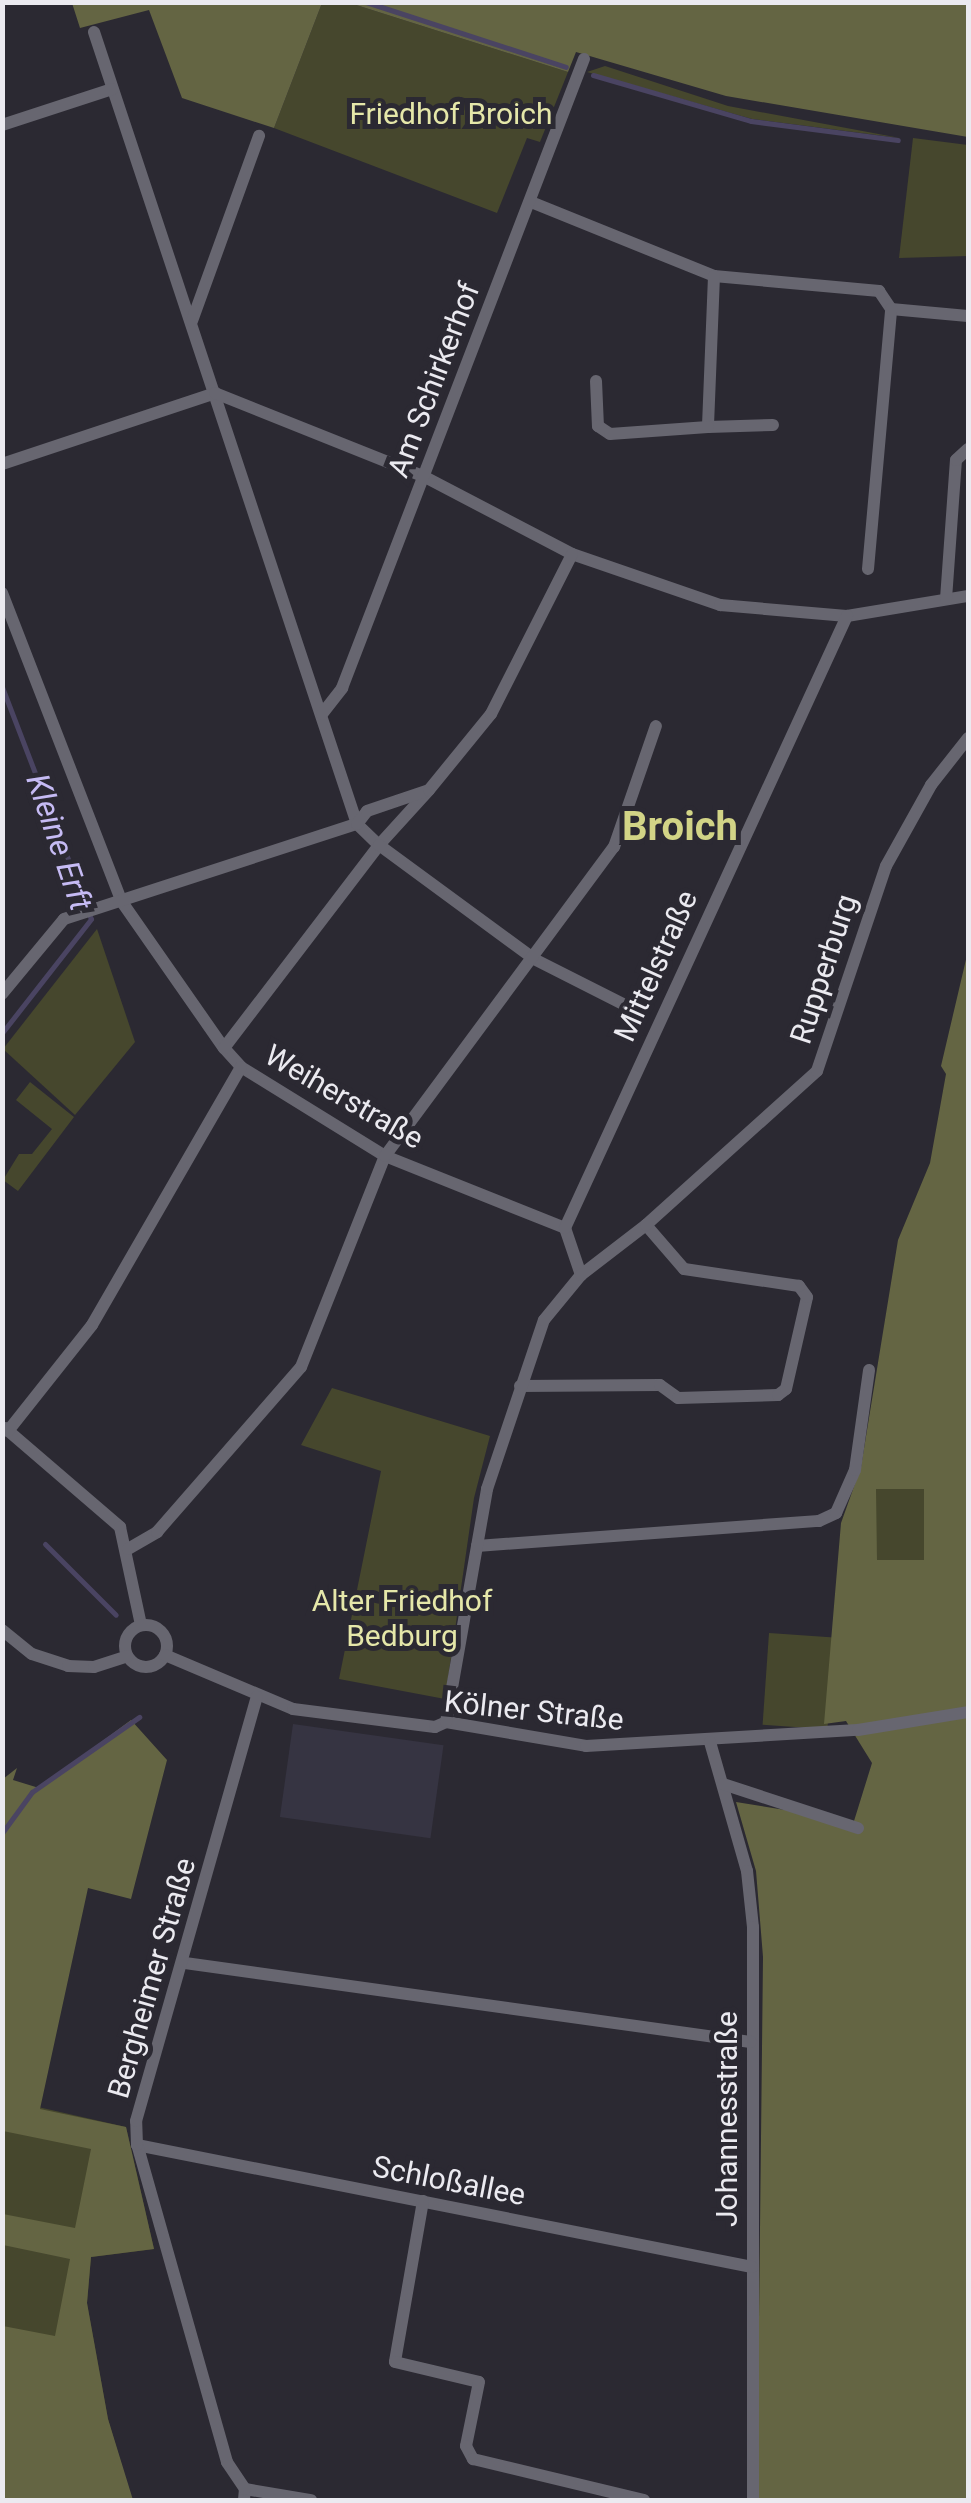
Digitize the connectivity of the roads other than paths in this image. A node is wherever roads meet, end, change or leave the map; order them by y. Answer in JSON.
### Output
{"nodes":[{"id":1,"x":94,"y":32,"type":"dead end"},
{"id":2,"x":584,"y":59,"type":"dead end"},
{"id":3,"x":112,"y":89,"type":"junction"},
{"id":4,"x":2,"y":125,"type":"edge"},
{"id":5,"x":259,"y":136,"type":"dead end"},
{"id":6,"x":531,"y":202,"type":"junction"},
{"id":7,"x":714,"y":276,"type":"junction"},
{"id":8,"x":891,"y":309,"type":"junction"},
{"id":9,"x":968,"y":316,"type":"edge"},
{"id":10,"x":192,"y":321,"type":"junction"},
{"id":11,"x":596,"y":381,"type":"dead end"},
{"id":12,"x":215,"y":393,"type":"junction"},
{"id":13,"x":773,"y":425,"type":"dead end"},
{"id":14,"x":708,"y":427,"type":"junction"},
{"id":15,"x":968,"y":448,"type":"edge"},
{"id":16,"x":2,"y":464,"type":"edge"},
{"id":17,"x":424,"y":476,"type":"junction"},
{"id":18,"x":572,"y":554,"type":"junction"},
{"id":19,"x":868,"y":569,"type":"dead end"},
{"id":20,"x":2,"y":594,"type":"edge"},
{"id":21,"x":968,"y":596,"type":"edge"},
{"id":22,"x":946,"y":599,"type":"junction"},
{"id":23,"x":847,"y":616,"type":"junction"},
{"id":24,"x":322,"y":714,"type":"junction"},
{"id":25,"x":656,"y":726,"type":"dead end"},
{"id":26,"x":968,"y":738,"type":"edge"},
{"id":27,"x":429,"y":790,"type":"junction"},
{"id":28,"x":357,"y":824,"type":"junction"},
{"id":29,"x":379,"y":846,"type":"junction"},
{"id":30,"x":122,"y":902,"type":"junction"},
{"id":31,"x":534,"y":959,"type":"junction"},
{"id":32,"x":2,"y":994,"type":"edge"},
{"id":33,"x":634,"y":1010,"type":"dead end"},
{"id":34,"x":224,"y":1048,"type":"junction"},
{"id":35,"x":241,"y":1067,"type":"junction"},
{"id":36,"x":385,"y":1156,"type":"junction"},
{"id":37,"x":646,"y":1225,"type":"junction"},
{"id":38,"x":565,"y":1228,"type":"junction"},
{"id":39,"x":581,"y":1275,"type":"junction"},
{"id":40,"x":869,"y":1370,"type":"dead end"},
{"id":41,"x":520,"y":1386,"type":"junction"},
{"id":42,"x":5,"y":1429,"type":"edge"},
{"id":43,"x":477,"y":1546,"type":"junction"},
{"id":44,"x":128,"y":1549,"type":"junction"},
{"id":45,"x":142,"y":1625,"type":"junction"},
{"id":46,"x":2,"y":1630,"type":"edge"},
{"id":47,"x":165,"y":1655,"type":"junction"},
{"id":48,"x":127,"y":1656,"type":"junction"},
{"id":49,"x":257,"y":1697,"type":"junction"},
{"id":50,"x":968,"y":1712,"type":"edge"},
{"id":51,"x":446,"y":1722,"type":"junction"},
{"id":52,"x":710,"y":1742,"type":"junction"},
{"id":53,"x":724,"y":1784,"type":"junction"},
{"id":54,"x":858,"y":1828,"type":"dead end"},
{"id":55,"x":185,"y":1964,"type":"junction"},
{"id":56,"x":751,"y":2042,"type":"junction"},
{"id":57,"x":137,"y":2145,"type":"junction"},
{"id":58,"x":423,"y":2201,"type":"junction"},
{"id":59,"x":752,"y":2267,"type":"junction"},
{"id":60,"x":245,"y":2495,"type":"edge"},
{"id":61,"x":311,"y":2500,"type":"edge"},
{"id":62,"x":644,"y":2500,"type":"edge"},
{"id":63,"x":753,"y":2500,"type":"edge"}],
"edges":[{"from":1,"to":3,"type":"street"},
{"from":2,"to":6,"type":"street","name":"Am Schirkerhof"},
{"from":3,"to":4,"type":"street"},
{"from":3,"to":10,"type":"street"},
{"from":5,"to":10,"type":"street"},
{"from":6,"to":7,"type":"street"},
{"from":6,"to":17,"type":"street","name":"Am Schirkerhof"},
{"from":7,"to":8,"type":"street"},
{"from":7,"to":14,"type":"street"},
{"from":8,"to":9,"type":"street"},
{"from":8,"to":19,"type":"street"},
{"from":10,"to":12,"type":"street"},
{"from":11,"to":14,"type":"street"},
{"from":12,"to":16,"type":"street"},
{"from":12,"to":17,"type":"street"},
{"from":12,"to":24,"type":"street"},
{"from":13,"to":14,"type":"street"},
{"from":15,"to":22,"type":"street"},
{"from":17,"to":18,"type":"street"},
{"from":17,"to":24,"type":"street","name":"Am Schirkerhof"},
{"from":18,"to":23,"type":"street"},
{"from":18,"to":27,"type":"street"},
{"from":20,"to":30,"type":"street","name":"Weiherstraße"},
{"from":21,"to":22,"type":"street"},
{"from":22,"to":23,"type":"street"},
{"from":23,"to":38,"type":"street","name":"Mittelstraße"},
{"from":24,"to":28,"type":"street"},
{"from":25,"to":31,"type":"street"},
{"from":26,"to":37,"type":"street","name":"Rupperburg"},
{"from":27,"to":28,"type":"street"},
{"from":27,"to":29,"type":"street"},
{"from":28,"to":29,"type":"street"},
{"from":28,"to":30,"type":"street"},
{"from":29,"to":31,"type":"street"},
{"from":29,"to":34,"type":"street"},
{"from":30,"to":32,"type":"street"},
{"from":30,"to":34,"type":"street","name":"Weiherstraße"},
{"from":31,"to":33,"type":"street"},
{"from":31,"to":36,"type":"street"},
{"from":34,"to":35,"type":"street","name":"Weiherstraße"},
{"from":35,"to":36,"type":"street","name":"Weiherstraße"},
{"from":35,"to":42,"type":"street"},
{"from":36,"to":38,"type":"street","name":"Weiherstraße"},
{"from":36,"to":44,"type":"street"},
{"from":37,"to":39,"type":"street","name":"Rupperburg"},
{"from":37,"to":41,"type":"street"},
{"from":38,"to":39,"type":"street"},
{"from":39,"to":41,"type":"street","name":"Rupperburg"},
{"from":40,"to":43,"type":"street"},
{"from":41,"to":43,"type":"street","name":"Rupperburg"},
{"from":42,"to":44,"type":"street"},
{"from":43,"to":51,"type":"street","name":"Rupperburg"},
{"from":44,"to":45,"type":"street"},
{"from":45,"to":47,"type":"street"},
{"from":45,"to":48,"type":"street"},
{"from":46,"to":48,"type":"street"},
{"from":47,"to":48,"type":"street"},
{"from":47,"to":49,"type":"street","name":"Kölner Straße"},
{"from":49,"to":51,"type":"street","name":"Kölner Straße"},
{"from":49,"to":55,"type":"street","name":"Bergheimer Straße"},
{"from":50,"to":52,"type":"street","name":"Kölner Straße"},
{"from":51,"to":52,"type":"street","name":"Kölner Straße"},
{"from":52,"to":53,"type":"street","name":"Johannesstraße"},
{"from":53,"to":54,"type":"street"},
{"from":53,"to":56,"type":"street","name":"Johannesstraße"},
{"from":55,"to":56,"type":"street"},
{"from":55,"to":57,"type":"street","name":"Bergheimer Straße"},
{"from":56,"to":59,"type":"street","name":"Johannesstraße"},
{"from":57,"to":58,"type":"street","name":"Schloßallee"},
{"from":57,"to":60,"type":"street","name":"Bergheimer Straße"},
{"from":58,"to":59,"type":"street","name":"Schloßallee"},
{"from":58,"to":62,"type":"street"},
{"from":59,"to":63,"type":"street","name":"Johannesstraße"},
{"from":60,"to":61,"type":"street"}]}
